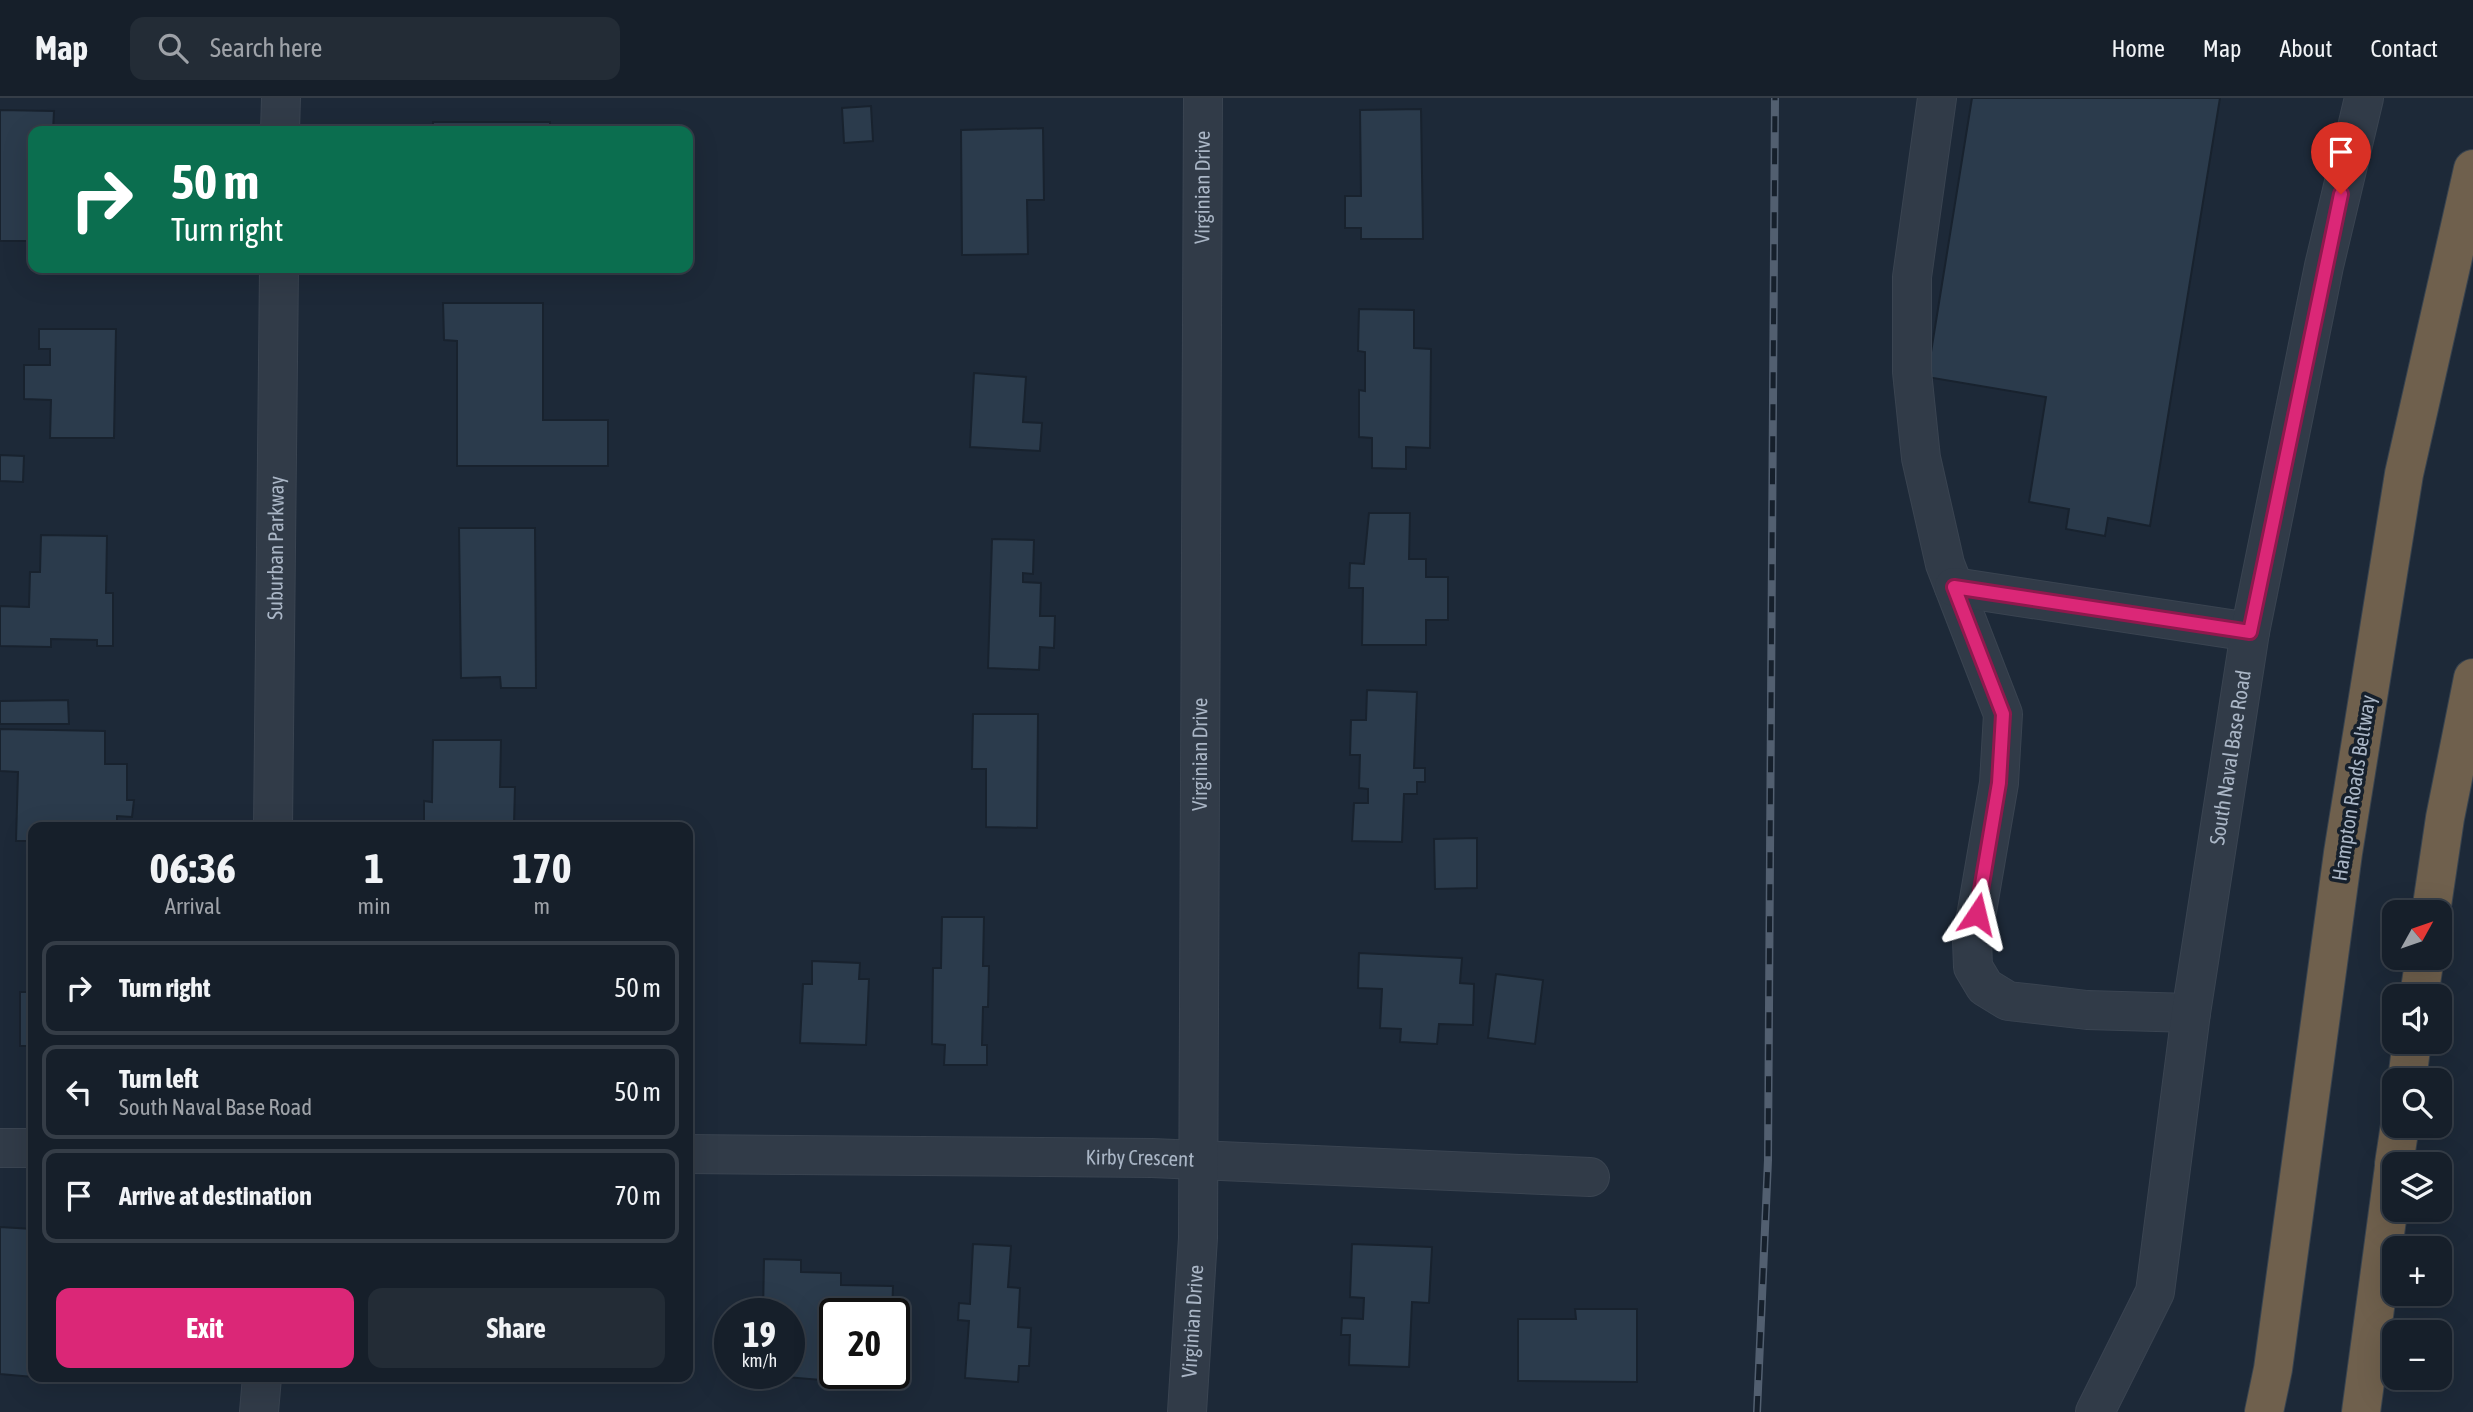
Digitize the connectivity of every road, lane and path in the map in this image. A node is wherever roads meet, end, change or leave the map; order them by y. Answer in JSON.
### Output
{"nodes":[{"id":1,"x":281,"y":98,"type":"edge"},
{"id":2,"x":1203,"y":98,"type":"edge"},
{"id":3,"x":1937,"y":98,"type":"edge"},
{"id":4,"x":2364,"y":98,"type":"edge"},
{"id":5,"x":280,"y":126,"type":"edge"},
{"id":6,"x":2473,"y":169,"type":"edge"},
{"id":7,"x":279,"y":273,"type":"edge"},
{"id":8,"x":1954,"y":587,"type":"junction"},
{"id":9,"x":2250,"y":632,"type":"junction"},
{"id":10,"x":2473,"y":678,"type":"edge"},
{"id":11,"x":273,"y":822,"type":"edge"},
{"id":12,"x":2433,"y":900,"type":"edge"},
{"id":13,"x":2192,"y":1013,"type":"junction"},
{"id":14,"x":0,"y":1148,"type":"edge"},
{"id":15,"x":28,"y":1148,"type":"edge"},
{"id":16,"x":693,"y":1154,"type":"edge"},
{"id":17,"x":1198,"y":1161,"type":"junction"},
{"id":18,"x":1590,"y":1177,"type":"dead end"},
{"id":19,"x":2386,"y":1222,"type":"edge"},
{"id":20,"x":262,"y":1382,"type":"edge"},
{"id":21,"x":259,"y":1412,"type":"edge"},
{"id":22,"x":1186,"y":1412,"type":"edge"},
{"id":23,"x":2095,"y":1412,"type":"edge"},
{"id":24,"x":2264,"y":1412,"type":"edge"},
{"id":25,"x":2361,"y":1412,"type":"edge"}],
"edges":[{"from":1,"to":5,"type":"street"},
{"from":2,"to":17,"type":"street","name":"Virginian Drive"},
{"from":3,"to":8,"type":"street"},
{"from":4,"to":9,"type":"street","name":"South Naval Base Road"},
{"from":6,"to":24,"type":"highway","name":"Hampton Roads Beltway"},
{"from":7,"to":11,"type":"street","name":"Suburban Parkway"},
{"from":8,"to":9,"type":"street"},
{"from":8,"to":13,"type":"street"},
{"from":9,"to":13,"type":"street","name":"South Naval Base Road"},
{"from":10,"to":12,"type":"highway"},
{"from":13,"to":23,"type":"street","name":"South Naval Base Road"},
{"from":14,"to":15,"type":"street"},
{"from":16,"to":17,"type":"street","name":"Kirby Crescent"},
{"from":17,"to":18,"type":"street","name":"Kirby Crescent"},
{"from":17,"to":22,"type":"street","name":"Virginian Drive"},
{"from":19,"to":25,"type":"highway"},
{"from":20,"to":21,"type":"street"}]}
